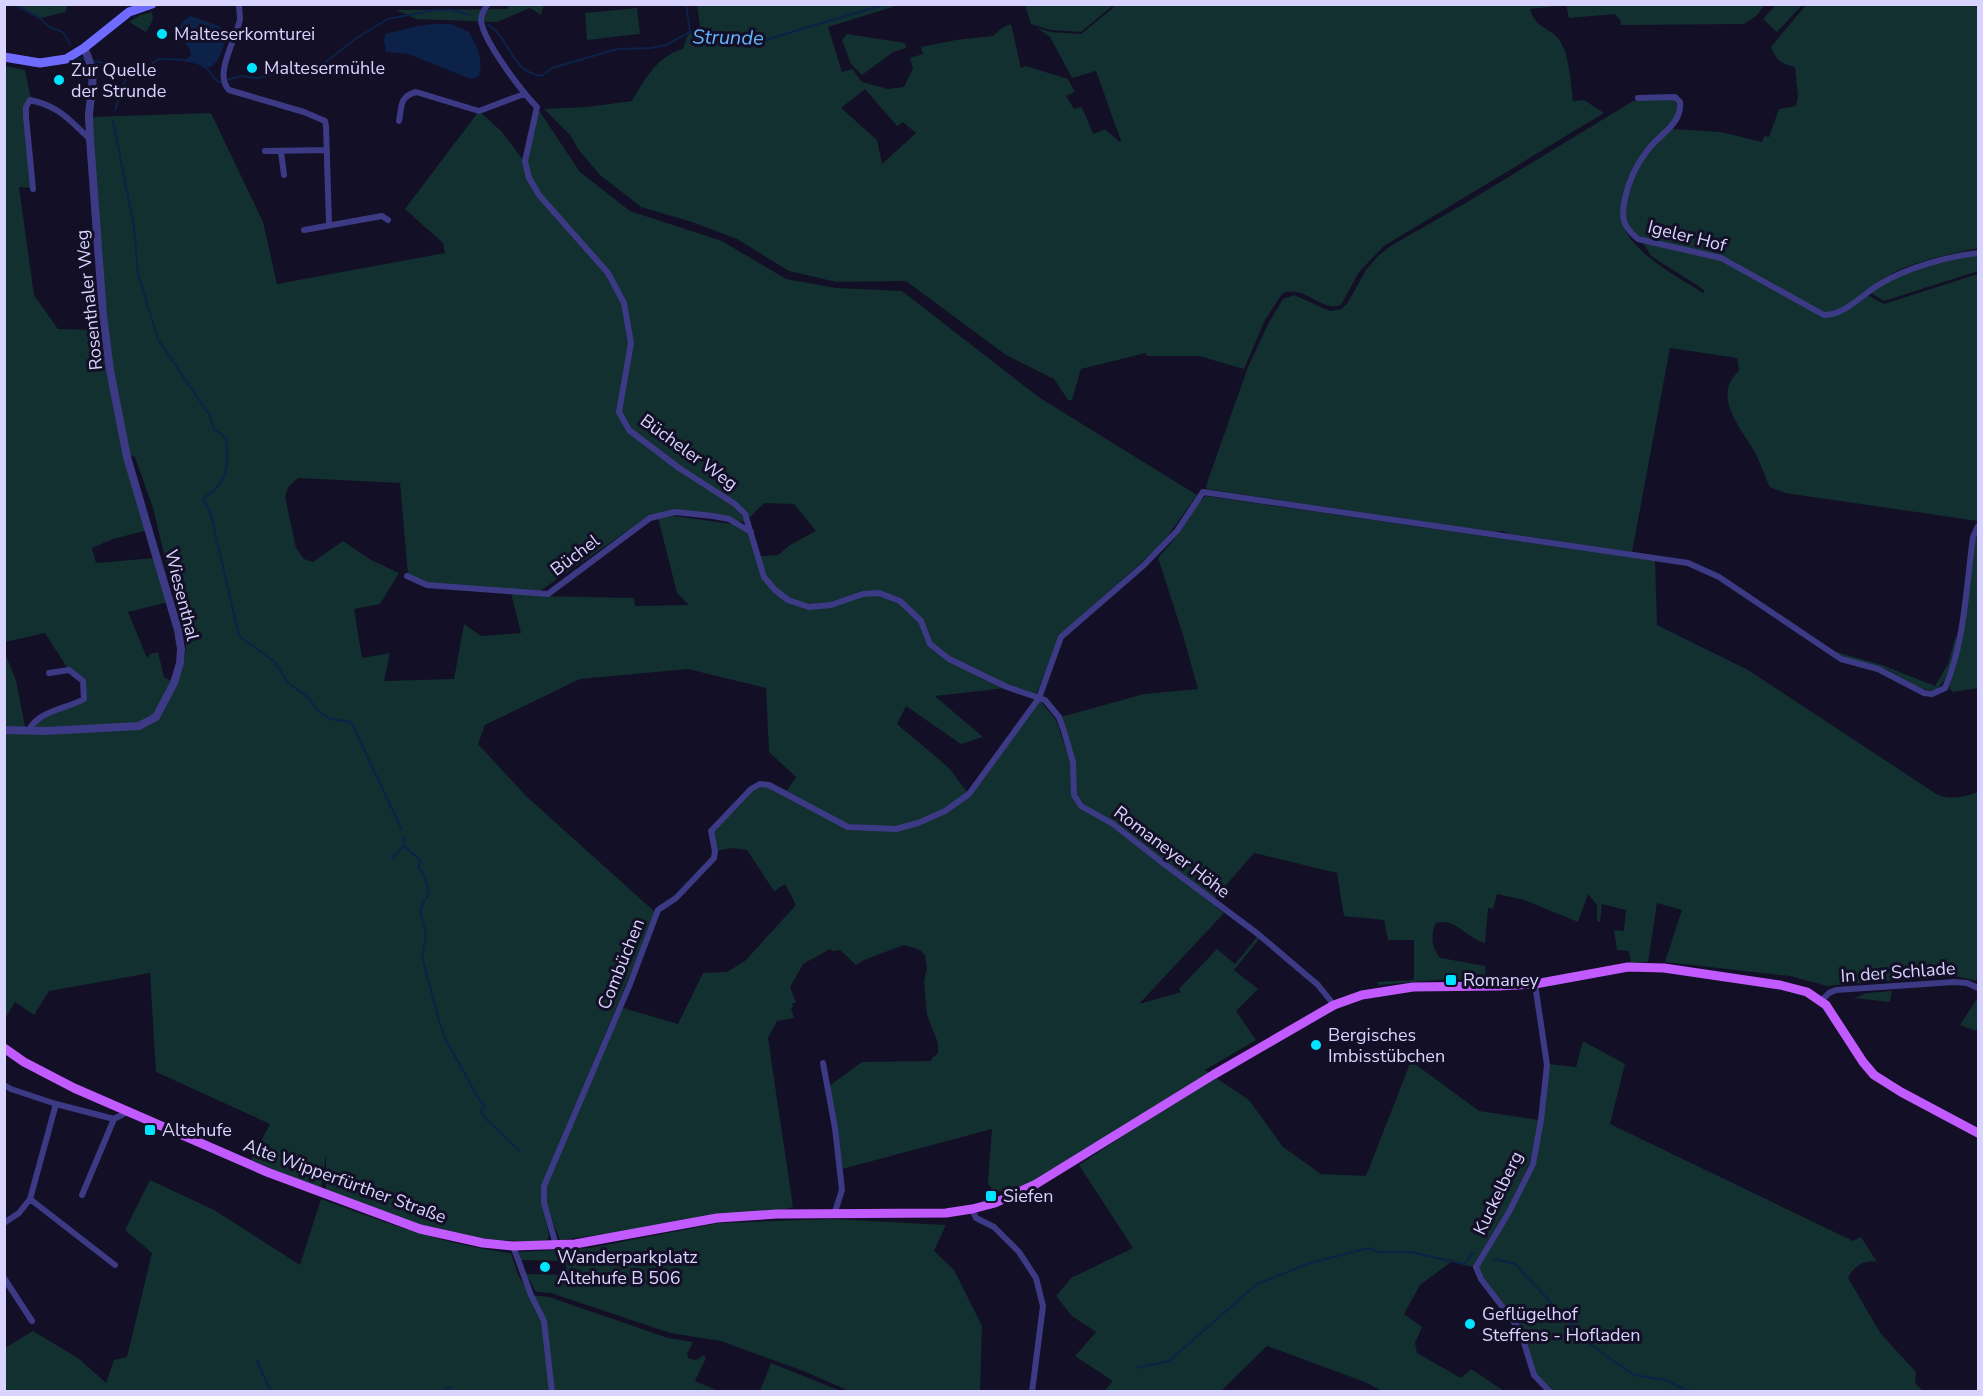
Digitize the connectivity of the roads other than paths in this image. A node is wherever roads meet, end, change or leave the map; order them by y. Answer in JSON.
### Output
{"nodes":[{"id":1,"x":152,"y":4,"type":"edge"},
{"id":2,"x":239,"y":4,"type":"edge"},
{"id":3,"x":488,"y":4,"type":"edge"},
{"id":4,"x":86,"y":51,"type":"junction"},
{"id":5,"x":4,"y":57,"type":"edge"},
{"id":6,"x":524,"y":94,"type":"junction"},
{"id":7,"x":1638,"y":98,"type":"dead end"},
{"id":8,"x":399,"y":121,"type":"dead end"},
{"id":9,"x":90,"y":139,"type":"junction"},
{"id":10,"x":327,"y":150,"type":"junction"},
{"id":11,"x":265,"y":151,"type":"dead end"},
{"id":12,"x":281,"y":152,"type":"junction"},
{"id":13,"x":284,"y":175,"type":"dead end"},
{"id":14,"x":33,"y":189,"type":"dead end"},
{"id":15,"x":388,"y":220,"type":"dead end"},
{"id":16,"x":329,"y":224,"type":"junction"},
{"id":17,"x":304,"y":230,"type":"dead end"},
{"id":18,"x":1978,"y":253,"type":"edge"},
{"id":19,"x":128,"y":457,"type":"joint"},
{"id":20,"x":1978,"y":526,"type":"edge"},
{"id":21,"x":752,"y":532,"type":"junction"},
{"id":22,"x":406,"y":576,"type":"dead end"},
{"id":23,"x":49,"y":673,"type":"dead end"},
{"id":24,"x":1039,"y":698,"type":"junction"},
{"id":25,"x":4,"y":730,"type":"edge"},
{"id":26,"x":29,"y":730,"type":"junction"},
{"id":27,"x":1535,"y":984,"type":"junction"},
{"id":28,"x":1978,"y":988,"type":"edge"},
{"id":29,"x":1821,"y":1001,"type":"junction"},
{"id":30,"x":1334,"y":1005,"type":"junction"},
{"id":31,"x":4,"y":1048,"type":"edge"},
{"id":32,"x":823,"y":1063,"type":"dead end"},
{"id":33,"x":4,"y":1085,"type":"edge"},
{"id":34,"x":56,"y":1104,"type":"junction"},
{"id":35,"x":130,"y":1110,"type":"junction"},
{"id":36,"x":114,"y":1119,"type":"junction"},
{"id":37,"x":1978,"y":1133,"type":"edge"},
{"id":38,"x":82,"y":1195,"type":"dead end"},
{"id":39,"x":30,"y":1199,"type":"junction"},
{"id":40,"x":972,"y":1209,"type":"junction"},
{"id":41,"x":834,"y":1215,"type":"junction"},
{"id":42,"x":4,"y":1223,"type":"edge"},
{"id":43,"x":556,"y":1245,"type":"junction"},
{"id":44,"x":513,"y":1246,"type":"junction"},
{"id":45,"x":115,"y":1265,"type":"dead end"},
{"id":46,"x":4,"y":1278,"type":"edge"},
{"id":47,"x":32,"y":1322,"type":"dead end"},
{"id":48,"x":552,"y":1392,"type":"edge"},
{"id":49,"x":1032,"y":1392,"type":"edge"},
{"id":50,"x":1550,"y":1392,"type":"edge"}],
"edges":[{"from":1,"to":4,"type":"main road"},
{"from":2,"to":10,"type":"street"},
{"from":3,"to":6,"type":"street","name":"Bücheler Weg"},
{"from":4,"to":5,"type":"main road"},
{"from":4,"to":9,"type":"street","name":"Rosenthaler Weg"},
{"from":6,"to":8,"type":"street"},
{"from":6,"to":21,"type":"street","name":"Bücheler Weg"},
{"from":7,"to":18,"type":"street","name":"Igeler Hof"},
{"from":9,"to":14,"type":"street"},
{"from":9,"to":19,"type":"street","name":"Rosenthaler Weg"},
{"from":10,"to":12,"type":"street"},
{"from":10,"to":16,"type":"street"},
{"from":11,"to":12,"type":"street"},
{"from":12,"to":13,"type":"street"},
{"from":15,"to":16,"type":"street"},
{"from":16,"to":17,"type":"street"},
{"from":19,"to":26,"type":"street","name":"Wiesenthal"},
{"from":20,"to":24,"type":"street"},
{"from":21,"to":22,"type":"street","name":"Büchel"},
{"from":21,"to":24,"type":"street","name":"Bücheler Weg"},
{"from":23,"to":26,"type":"street"},
{"from":24,"to":30,"type":"street","name":"Romaneyer Höhe"},
{"from":24,"to":43,"type":"street","name":"Combüchen"},
{"from":25,"to":26,"type":"street","name":"Wiesenthal"},
{"from":27,"to":29,"type":"main road"},
{"from":27,"to":30,"type":"main road"},
{"from":27,"to":50,"type":"street","name":"Kuckelberg"},
{"from":28,"to":29,"type":"street","name":"In der Schlade"},
{"from":29,"to":37,"type":"main road"},
{"from":30,"to":40,"type":"main road","name":"Alte Wipperfürther Straße"},
{"from":31,"to":35,"type":"main road","name":"Alte Wipperfürther Straße"},
{"from":32,"to":41,"type":"street"},
{"from":33,"to":34,"type":"street"},
{"from":34,"to":36,"type":"street"},
{"from":34,"to":39,"type":"street"},
{"from":35,"to":36,"type":"street"},
{"from":35,"to":44,"type":"main road","name":"Alte Wipperfürther Straße"},
{"from":36,"to":38,"type":"street"},
{"from":39,"to":42,"type":"street"},
{"from":39,"to":45,"type":"street"},
{"from":40,"to":41,"type":"main road","name":"Alte Wipperfürther Straße"},
{"from":40,"to":49,"type":"street"},
{"from":41,"to":43,"type":"main road","name":"Alte Wipperfürther Straße"},
{"from":43,"to":44,"type":"main road","name":"Alte Wipperfürther Straße"},
{"from":44,"to":48,"type":"street"},
{"from":46,"to":47,"type":"street"}]}
